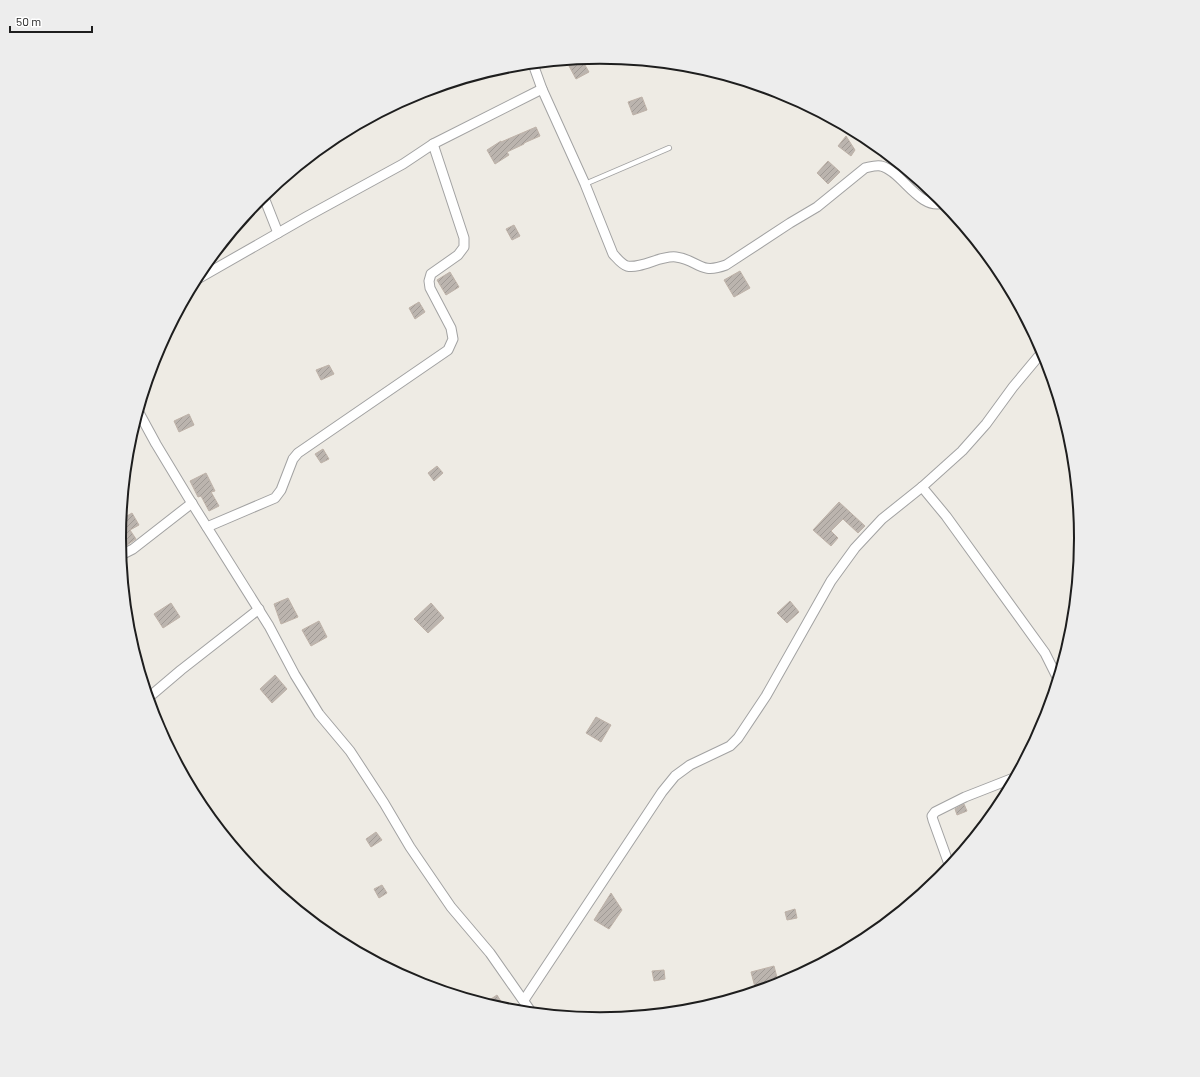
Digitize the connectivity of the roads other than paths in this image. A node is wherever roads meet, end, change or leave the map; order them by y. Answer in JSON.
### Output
{"nodes":[{"id":1,"x":535,"y":69,"type":"edge"},
{"id":2,"x":542,"y":89,"type":"junction"},
{"id":3,"x":433,"y":144,"type":"junction"},
{"id":4,"x":669,"y":148,"type":"dead end"},
{"id":5,"x":585,"y":184,"type":"junction"},
{"id":6,"x":266,"y":202,"type":"edge"},
{"id":7,"x":937,"y":204,"type":"edge"},
{"id":8,"x":278,"y":233,"type":"junction"},
{"id":9,"x":205,"y":274,"type":"edge"},
{"id":10,"x":1038,"y":356,"type":"edge"},
{"id":11,"x":142,"y":418,"type":"edge"},
{"id":12,"x":922,"y":486,"type":"junction"},
{"id":13,"x":192,"y":503,"type":"junction"},
{"id":14,"x":207,"y":527,"type":"junction"},
{"id":15,"x":126,"y":553,"type":"edge"},
{"id":16,"x":259,"y":609,"type":"junction"},
{"id":17,"x":1055,"y":672,"type":"edge"},
{"id":18,"x":152,"y":694,"type":"edge"},
{"id":19,"x":1009,"y":780,"type":"edge"},
{"id":20,"x":948,"y":861,"type":"edge"},
{"id":21,"x":524,"y":1000,"type":"junction"},
{"id":22,"x":529,"y":1007,"type":"edge"}],
"edges":[{"from":1,"to":2,"type":"street"},
{"from":2,"to":3,"type":"street"},
{"from":2,"to":5,"type":"street"},
{"from":3,"to":8,"type":"street"},
{"from":3,"to":14,"type":"street"},
{"from":4,"to":5,"type":"lane"},
{"from":5,"to":7,"type":"street"},
{"from":6,"to":8,"type":"street"},
{"from":8,"to":9,"type":"street"},
{"from":10,"to":12,"type":"street"},
{"from":11,"to":13,"type":"street"},
{"from":12,"to":17,"type":"street"},
{"from":12,"to":21,"type":"street"},
{"from":13,"to":14,"type":"street"},
{"from":13,"to":15,"type":"street"},
{"from":14,"to":16,"type":"street"},
{"from":16,"to":18,"type":"street"},
{"from":16,"to":21,"type":"street"},
{"from":19,"to":20,"type":"street"},
{"from":21,"to":22,"type":"street"}]}
